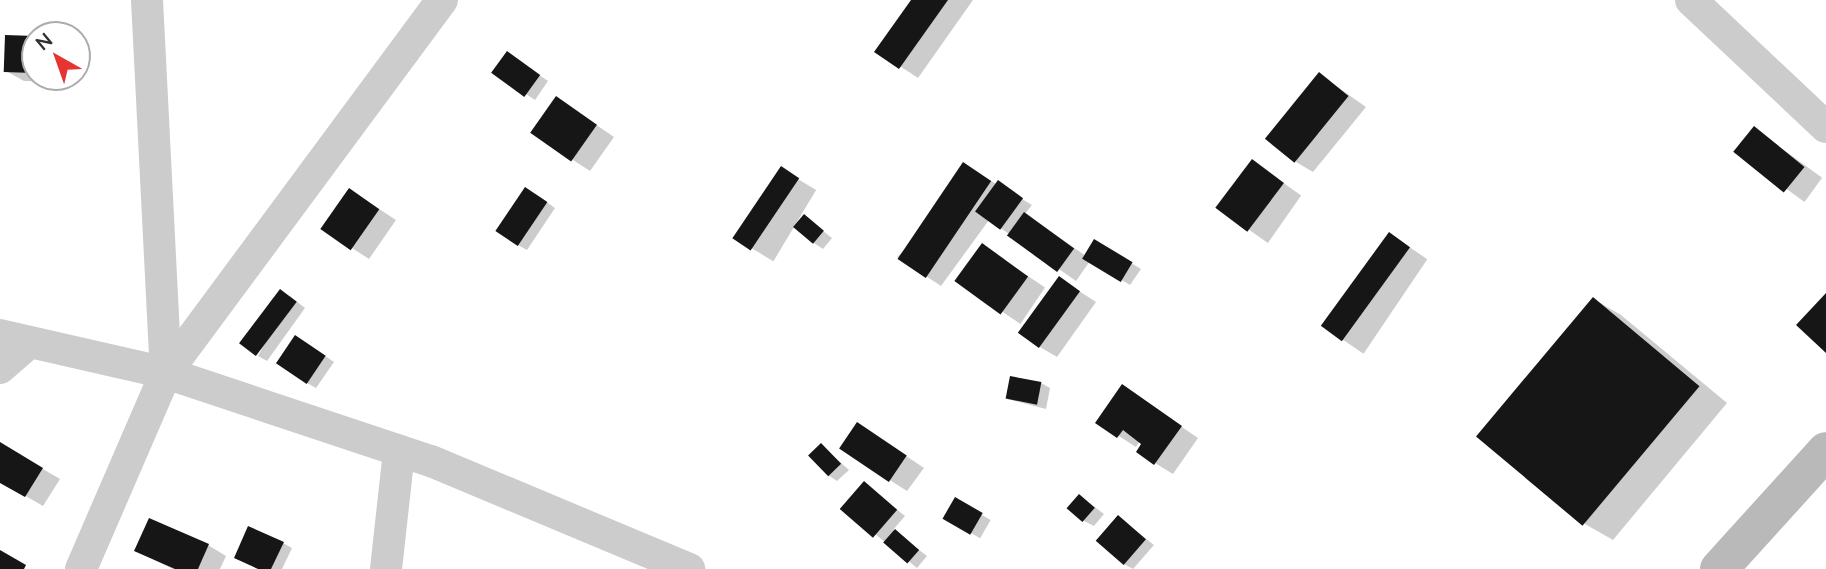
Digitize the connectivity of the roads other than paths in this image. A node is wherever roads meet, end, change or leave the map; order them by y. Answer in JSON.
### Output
{"nodes":[{"id":1,"x":148,"y":0,"type":"edge"},
{"id":2,"x":442,"y":0,"type":"edge"},
{"id":3,"x":1692,"y":0,"type":"edge"},
{"id":4,"x":1826,"y":127,"type":"edge"},
{"id":5,"x":14,"y":340,"type":"edge"},
{"id":6,"x":0,"y":368,"type":"edge"},
{"id":7,"x":166,"y":373,"type":"junction"},
{"id":8,"x":399,"y":451,"type":"junction"},
{"id":9,"x":1826,"y":451,"type":"edge"},
{"id":10,"x":81,"y":569,"type":"edge"},
{"id":11,"x":386,"y":569,"type":"edge"},
{"id":12,"x":689,"y":569,"type":"edge"},
{"id":13,"x":1719,"y":569,"type":"edge"}],
"edges":[{"from":1,"to":7,"type":"street"},
{"from":2,"to":7,"type":"street"},
{"from":3,"to":4,"type":"street"},
{"from":5,"to":6,"type":"street"},
{"from":5,"to":7,"type":"street"},
{"from":7,"to":8,"type":"street"},
{"from":7,"to":10,"type":"street"},
{"from":8,"to":11,"type":"street"},
{"from":8,"to":12,"type":"street"},
{"from":9,"to":13,"type":"street"}]}
